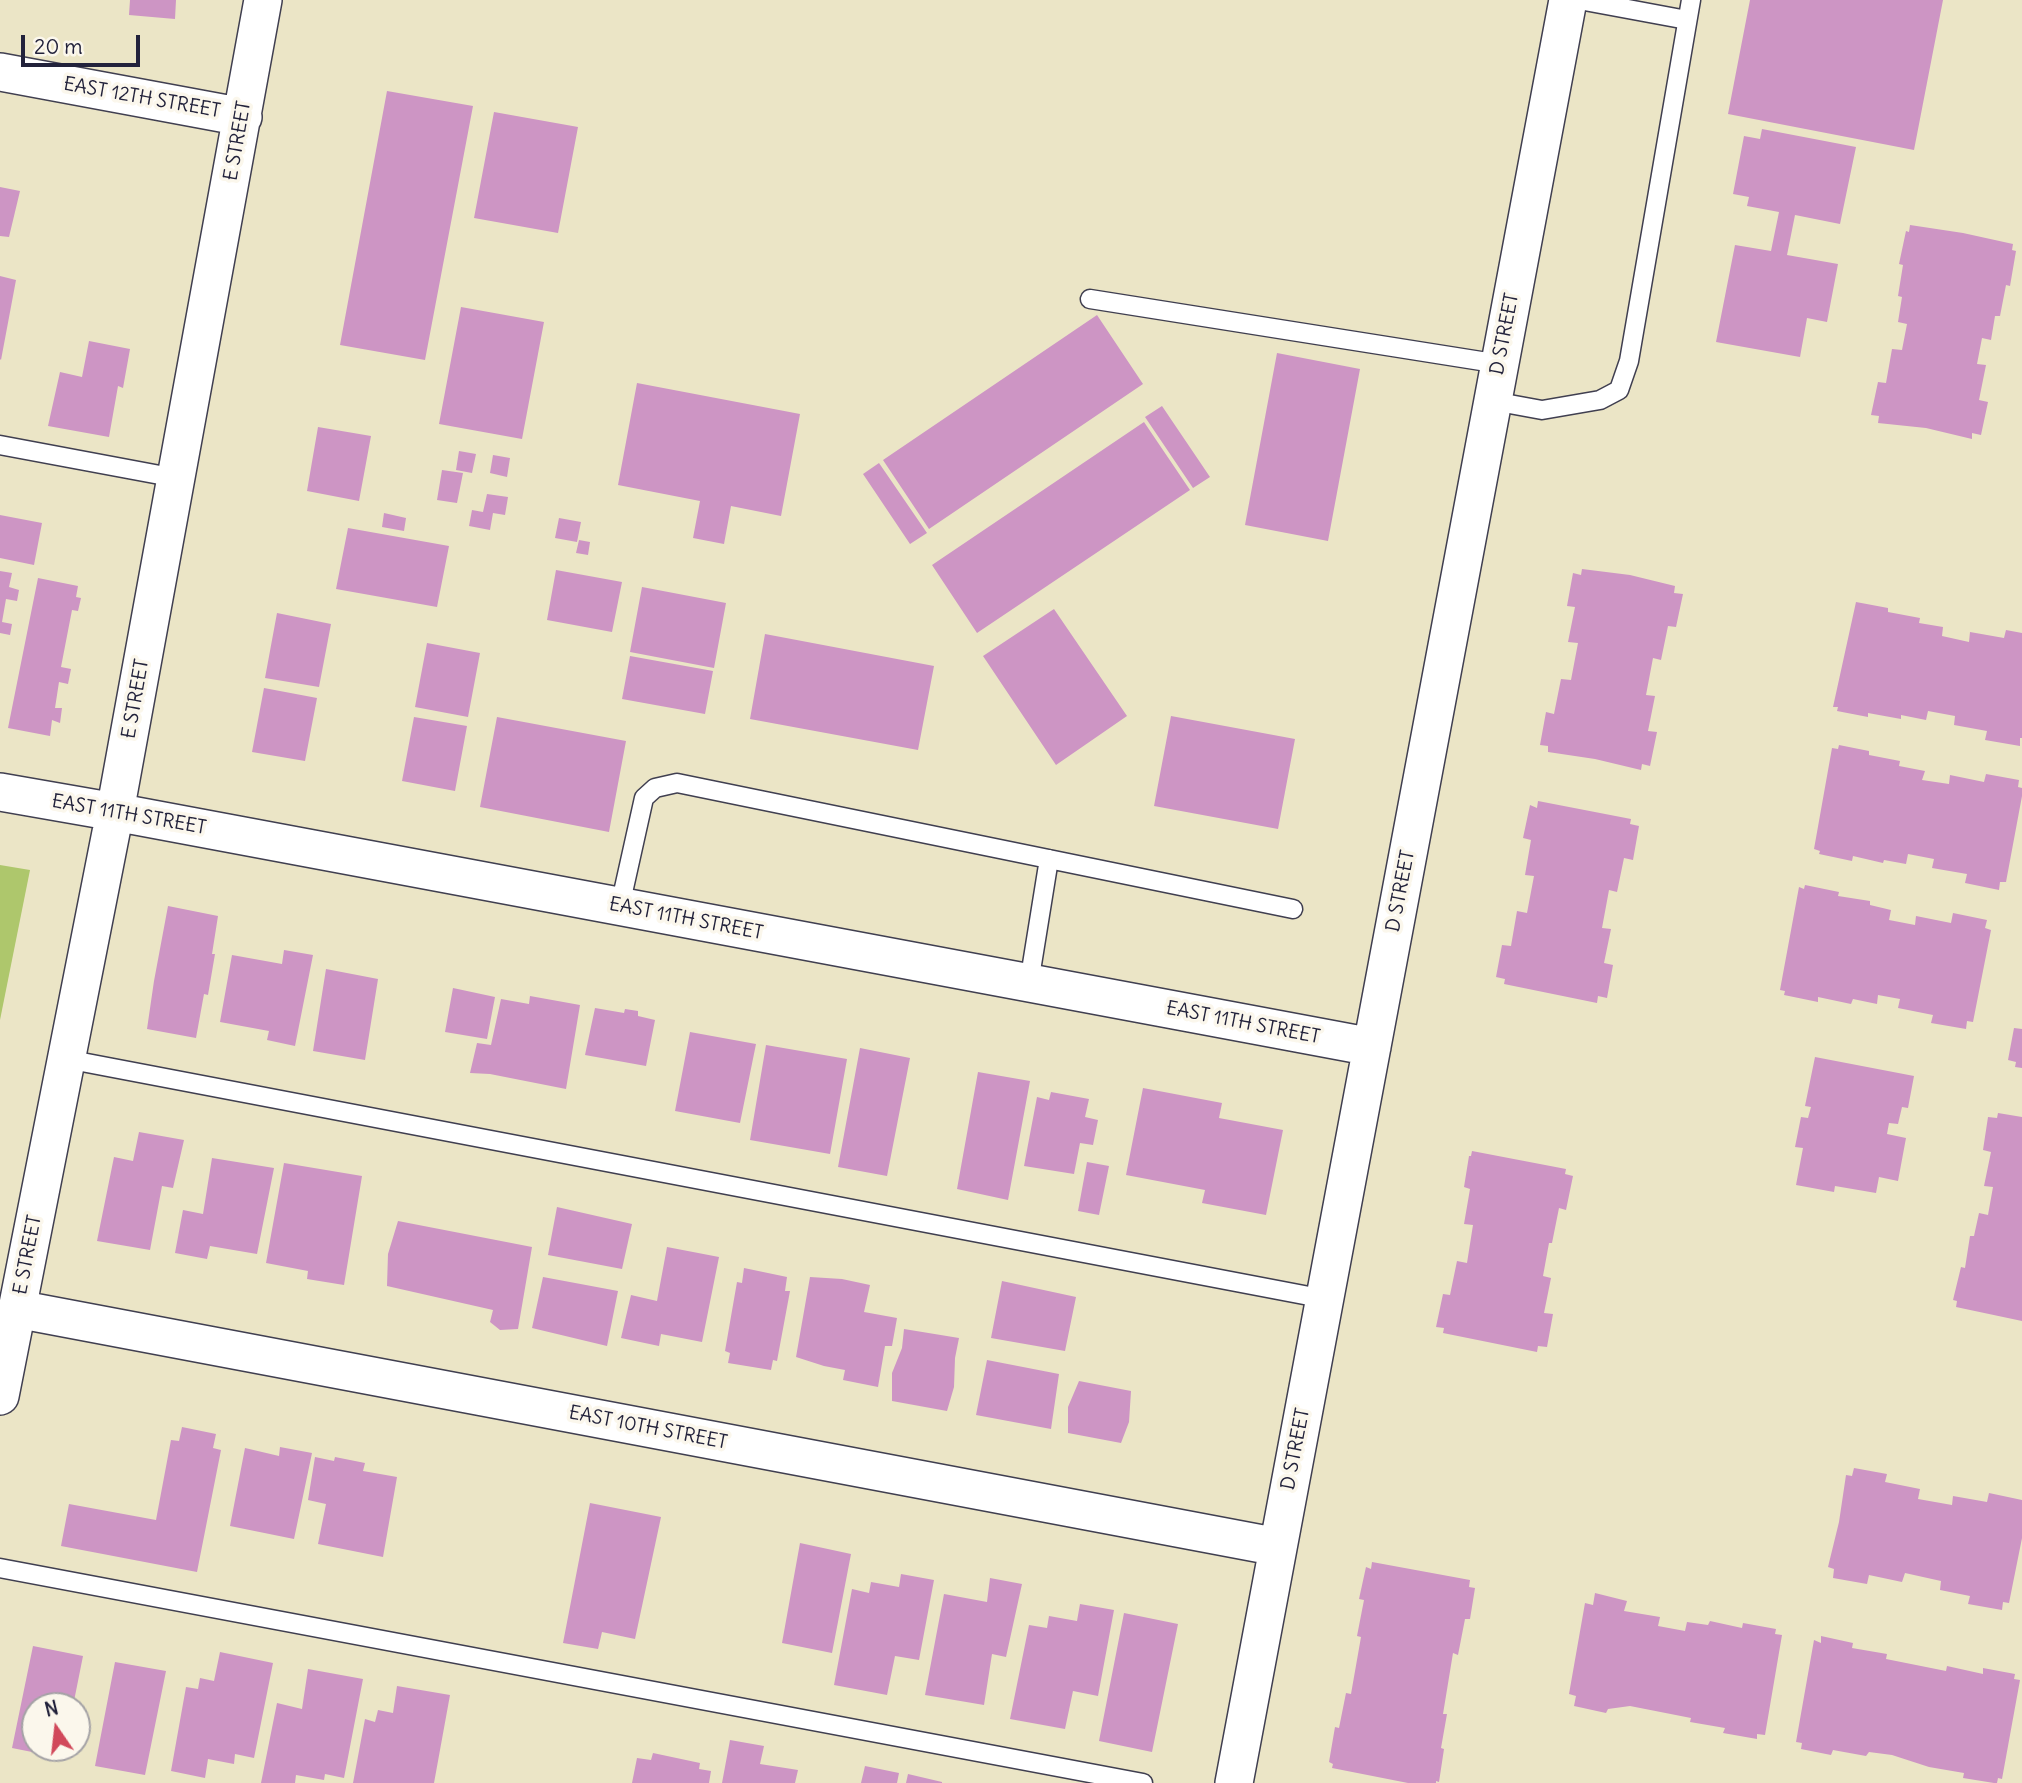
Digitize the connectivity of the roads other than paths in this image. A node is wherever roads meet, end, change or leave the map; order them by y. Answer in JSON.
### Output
{"nodes":[{"id":1,"x":263,"y":0,"type":"edge"},
{"id":2,"x":1568,"y":0,"type":"edge"},
{"id":3,"x":1579,"y":0,"type":"edge"},
{"id":4,"x":1691,"y":0,"type":"edge"},
{"id":5,"x":1687,"y":20,"type":"junction"},
{"id":6,"x":0,"y":72,"type":"edge"},
{"id":7,"x":243,"y":117,"type":"junction"},
{"id":8,"x":1090,"y":299,"type":"dead end"},
{"id":9,"x":1500,"y":364,"type":"junction"},
{"id":10,"x":1493,"y":401,"type":"junction"},
{"id":11,"x":0,"y":445,"type":"edge"},
{"id":12,"x":176,"y":478,"type":"junction"},
{"id":13,"x":0,"y":792,"type":"edge"},
{"id":14,"x":115,"y":812,"type":"junction"},
{"id":15,"x":1049,"y":859,"type":"junction"},
{"id":16,"x":620,"y":906,"type":"junction"},
{"id":17,"x":1293,"y":909,"type":"dead end"},
{"id":18,"x":1029,"y":983,"type":"junction"},
{"id":19,"x":1372,"y":1047,"type":"junction"},
{"id":20,"x":66,"y":1059,"type":"junction"},
{"id":21,"x":1325,"y":1299,"type":"junction"},
{"id":22,"x":17,"y":1309,"type":"junction"},
{"id":23,"x":0,"y":1396,"type":"edge"},
{"id":24,"x":1278,"y":1547,"type":"junction"},
{"id":25,"x":0,"y":1569,"type":"edge"},
{"id":26,"x":1143,"y":1783,"type":"edge"},
{"id":27,"x":1234,"y":1783,"type":"edge"}],
"edges":[{"from":1,"to":7,"type":"street","name":"E STREET"},
{"from":2,"to":9,"type":"street","name":"D STREET"},
{"from":3,"to":5,"type":"lane"},
{"from":4,"to":5,"type":"lane"},
{"from":5,"to":10,"type":"lane"},
{"from":6,"to":7,"type":"street","name":"EAST 12TH STREET"},
{"from":7,"to":12,"type":"street","name":"E STREET"},
{"from":8,"to":9,"type":"lane"},
{"from":9,"to":10,"type":"street","name":"D STREET"},
{"from":10,"to":19,"type":"street","name":"D STREET"},
{"from":11,"to":12,"type":"lane"},
{"from":12,"to":14,"type":"street","name":"E STREET"},
{"from":13,"to":14,"type":"street","name":"EAST 11TH STREET"},
{"from":14,"to":16,"type":"street","name":"EAST 11TH STREET"},
{"from":14,"to":20,"type":"street","name":"E STREET"},
{"from":15,"to":16,"type":"lane"},
{"from":15,"to":17,"type":"lane"},
{"from":15,"to":18,"type":"lane"},
{"from":16,"to":18,"type":"street","name":"EAST 11TH STREET"},
{"from":18,"to":19,"type":"street","name":"EAST 11TH STREET"},
{"from":19,"to":21,"type":"street","name":"D STREET"},
{"from":20,"to":21,"type":"lane"},
{"from":20,"to":22,"type":"street","name":"E STREET"},
{"from":21,"to":24,"type":"street","name":"D STREET"},
{"from":22,"to":23,"type":"street","name":"E STREET"},
{"from":22,"to":24,"type":"street","name":"EAST 10TH STREET"},
{"from":24,"to":27,"type":"street","name":"D STREET"},
{"from":25,"to":26,"type":"lane"}]}
